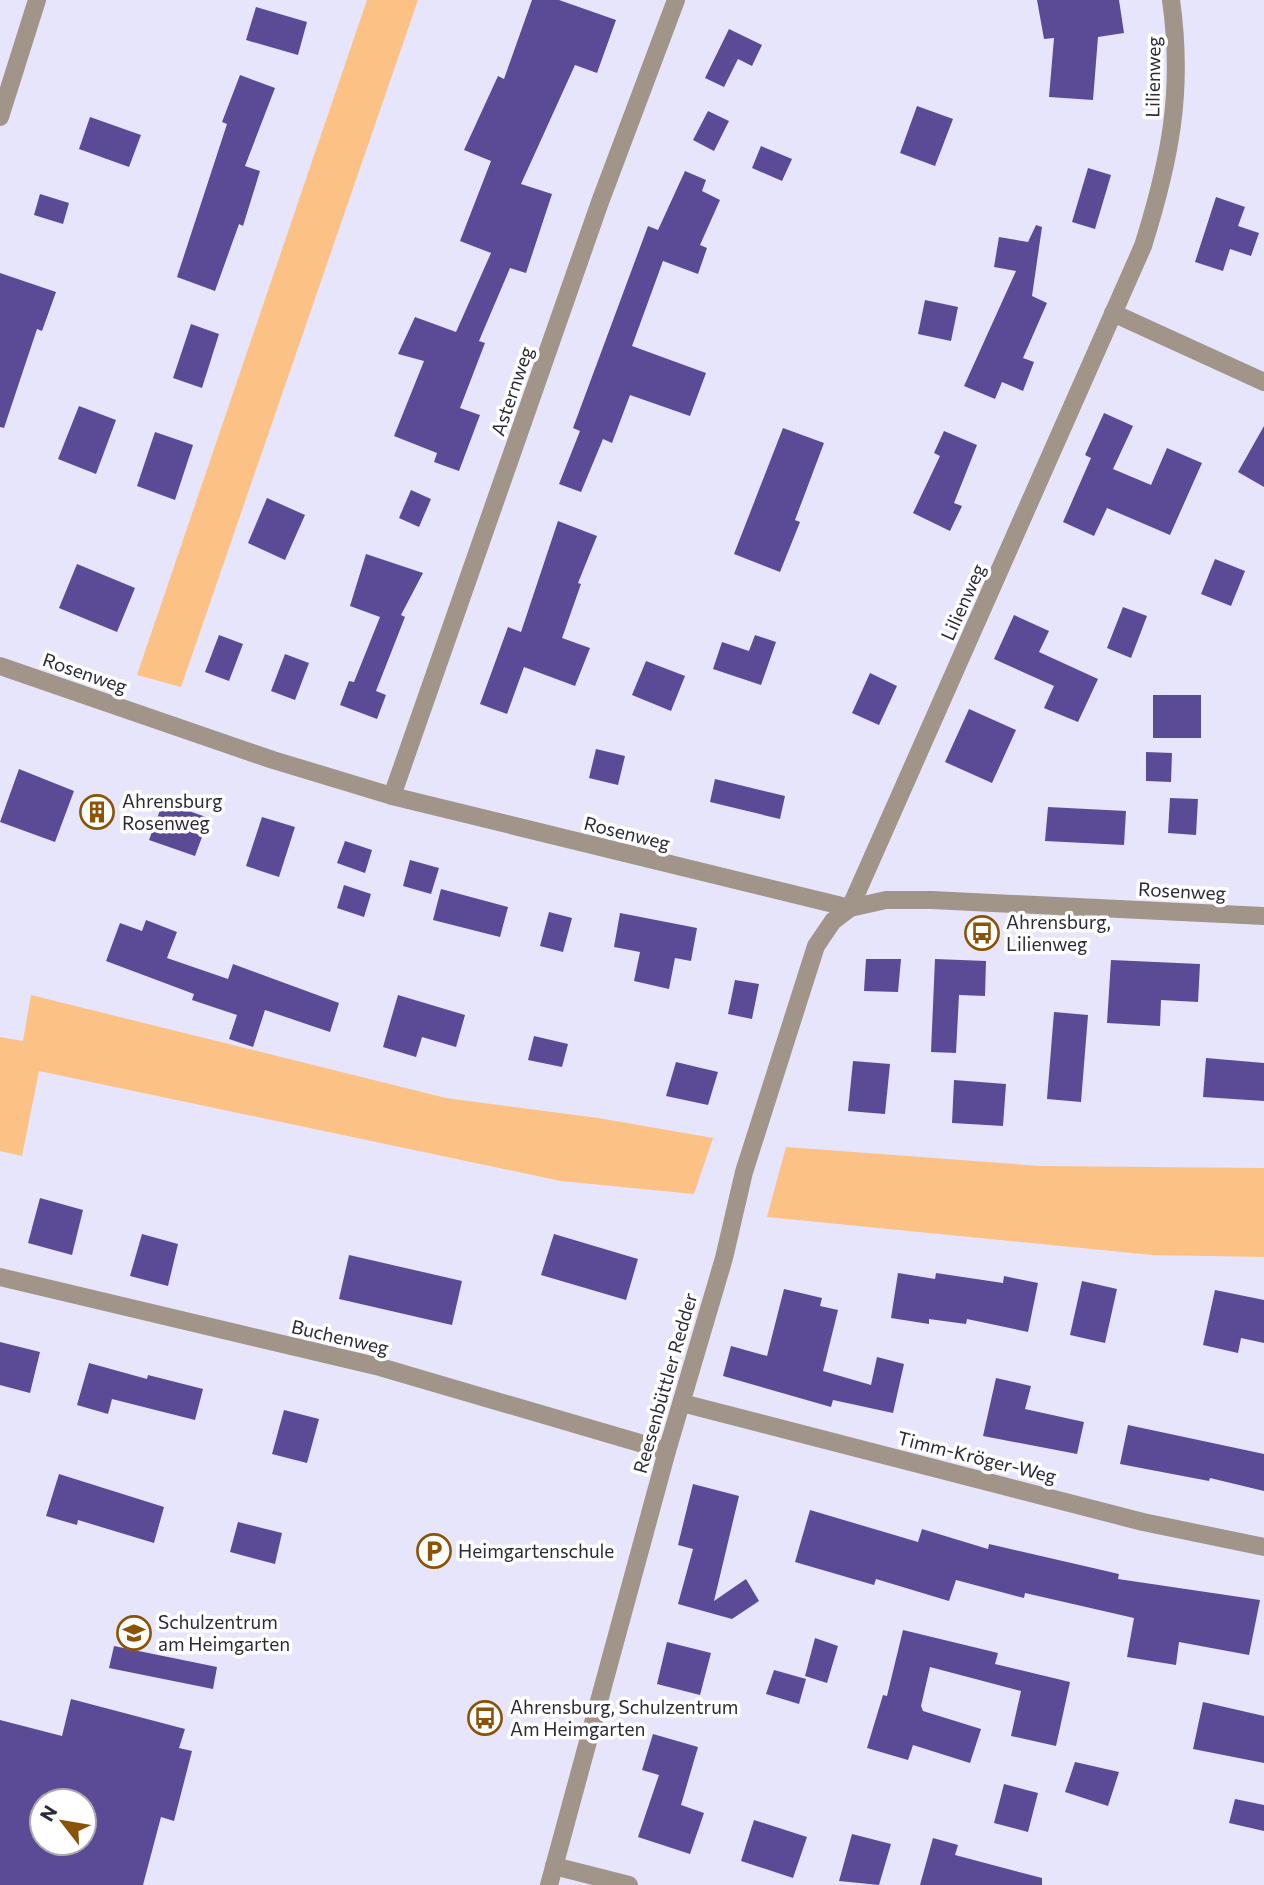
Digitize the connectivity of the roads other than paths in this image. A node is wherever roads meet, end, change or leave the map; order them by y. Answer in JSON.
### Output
{"nodes":[{"id":1,"x":37,"y":0,"type":"edge"},
{"id":2,"x":676,"y":0,"type":"edge"},
{"id":3,"x":1171,"y":0,"type":"edge"},
{"id":4,"x":0,"y":117,"type":"edge"},
{"id":5,"x":1113,"y":313,"type":"junction"},
{"id":6,"x":1264,"y":382,"type":"edge"},
{"id":7,"x":0,"y":666,"type":"edge"},
{"id":8,"x":392,"y":796,"type":"junction"},
{"id":9,"x":850,"y":908,"type":"junction"},
{"id":10,"x":1264,"y":916,"type":"edge"},
{"id":11,"x":0,"y":1277,"type":"edge"},
{"id":12,"x":682,"y":1403,"type":"junction"},
{"id":13,"x":667,"y":1451,"type":"junction"},
{"id":14,"x":1264,"y":1547,"type":"edge"},
{"id":15,"x":554,"y":1866,"type":"junction"},
{"id":16,"x":549,"y":1885,"type":"edge"},
{"id":17,"x":629,"y":1885,"type":"edge"}],
"edges":[{"from":1,"to":4,"type":"street"},
{"from":2,"to":8,"type":"street","name":"Asternweg"},
{"from":3,"to":5,"type":"street","name":"Lilienweg"},
{"from":5,"to":6,"type":"street"},
{"from":5,"to":9,"type":"street","name":"Lilienweg"},
{"from":7,"to":8,"type":"street","name":"Rosenweg"},
{"from":8,"to":9,"type":"street","name":"Rosenweg"},
{"from":9,"to":10,"type":"street","name":"Rosenweg"},
{"from":9,"to":12,"type":"street","name":"Reesenbüttler Redder"},
{"from":11,"to":13,"type":"street","name":"Buchenweg"},
{"from":12,"to":13,"type":"street","name":"Reesenbüttler Redder"},
{"from":12,"to":14,"type":"street","name":"Timm-Kröger-Weg"},
{"from":13,"to":15,"type":"street","name":"Reesenbüttler Redder"},
{"from":15,"to":16,"type":"street","name":"Reesenbüttler Redder"},
{"from":15,"to":17,"type":"street"}]}
